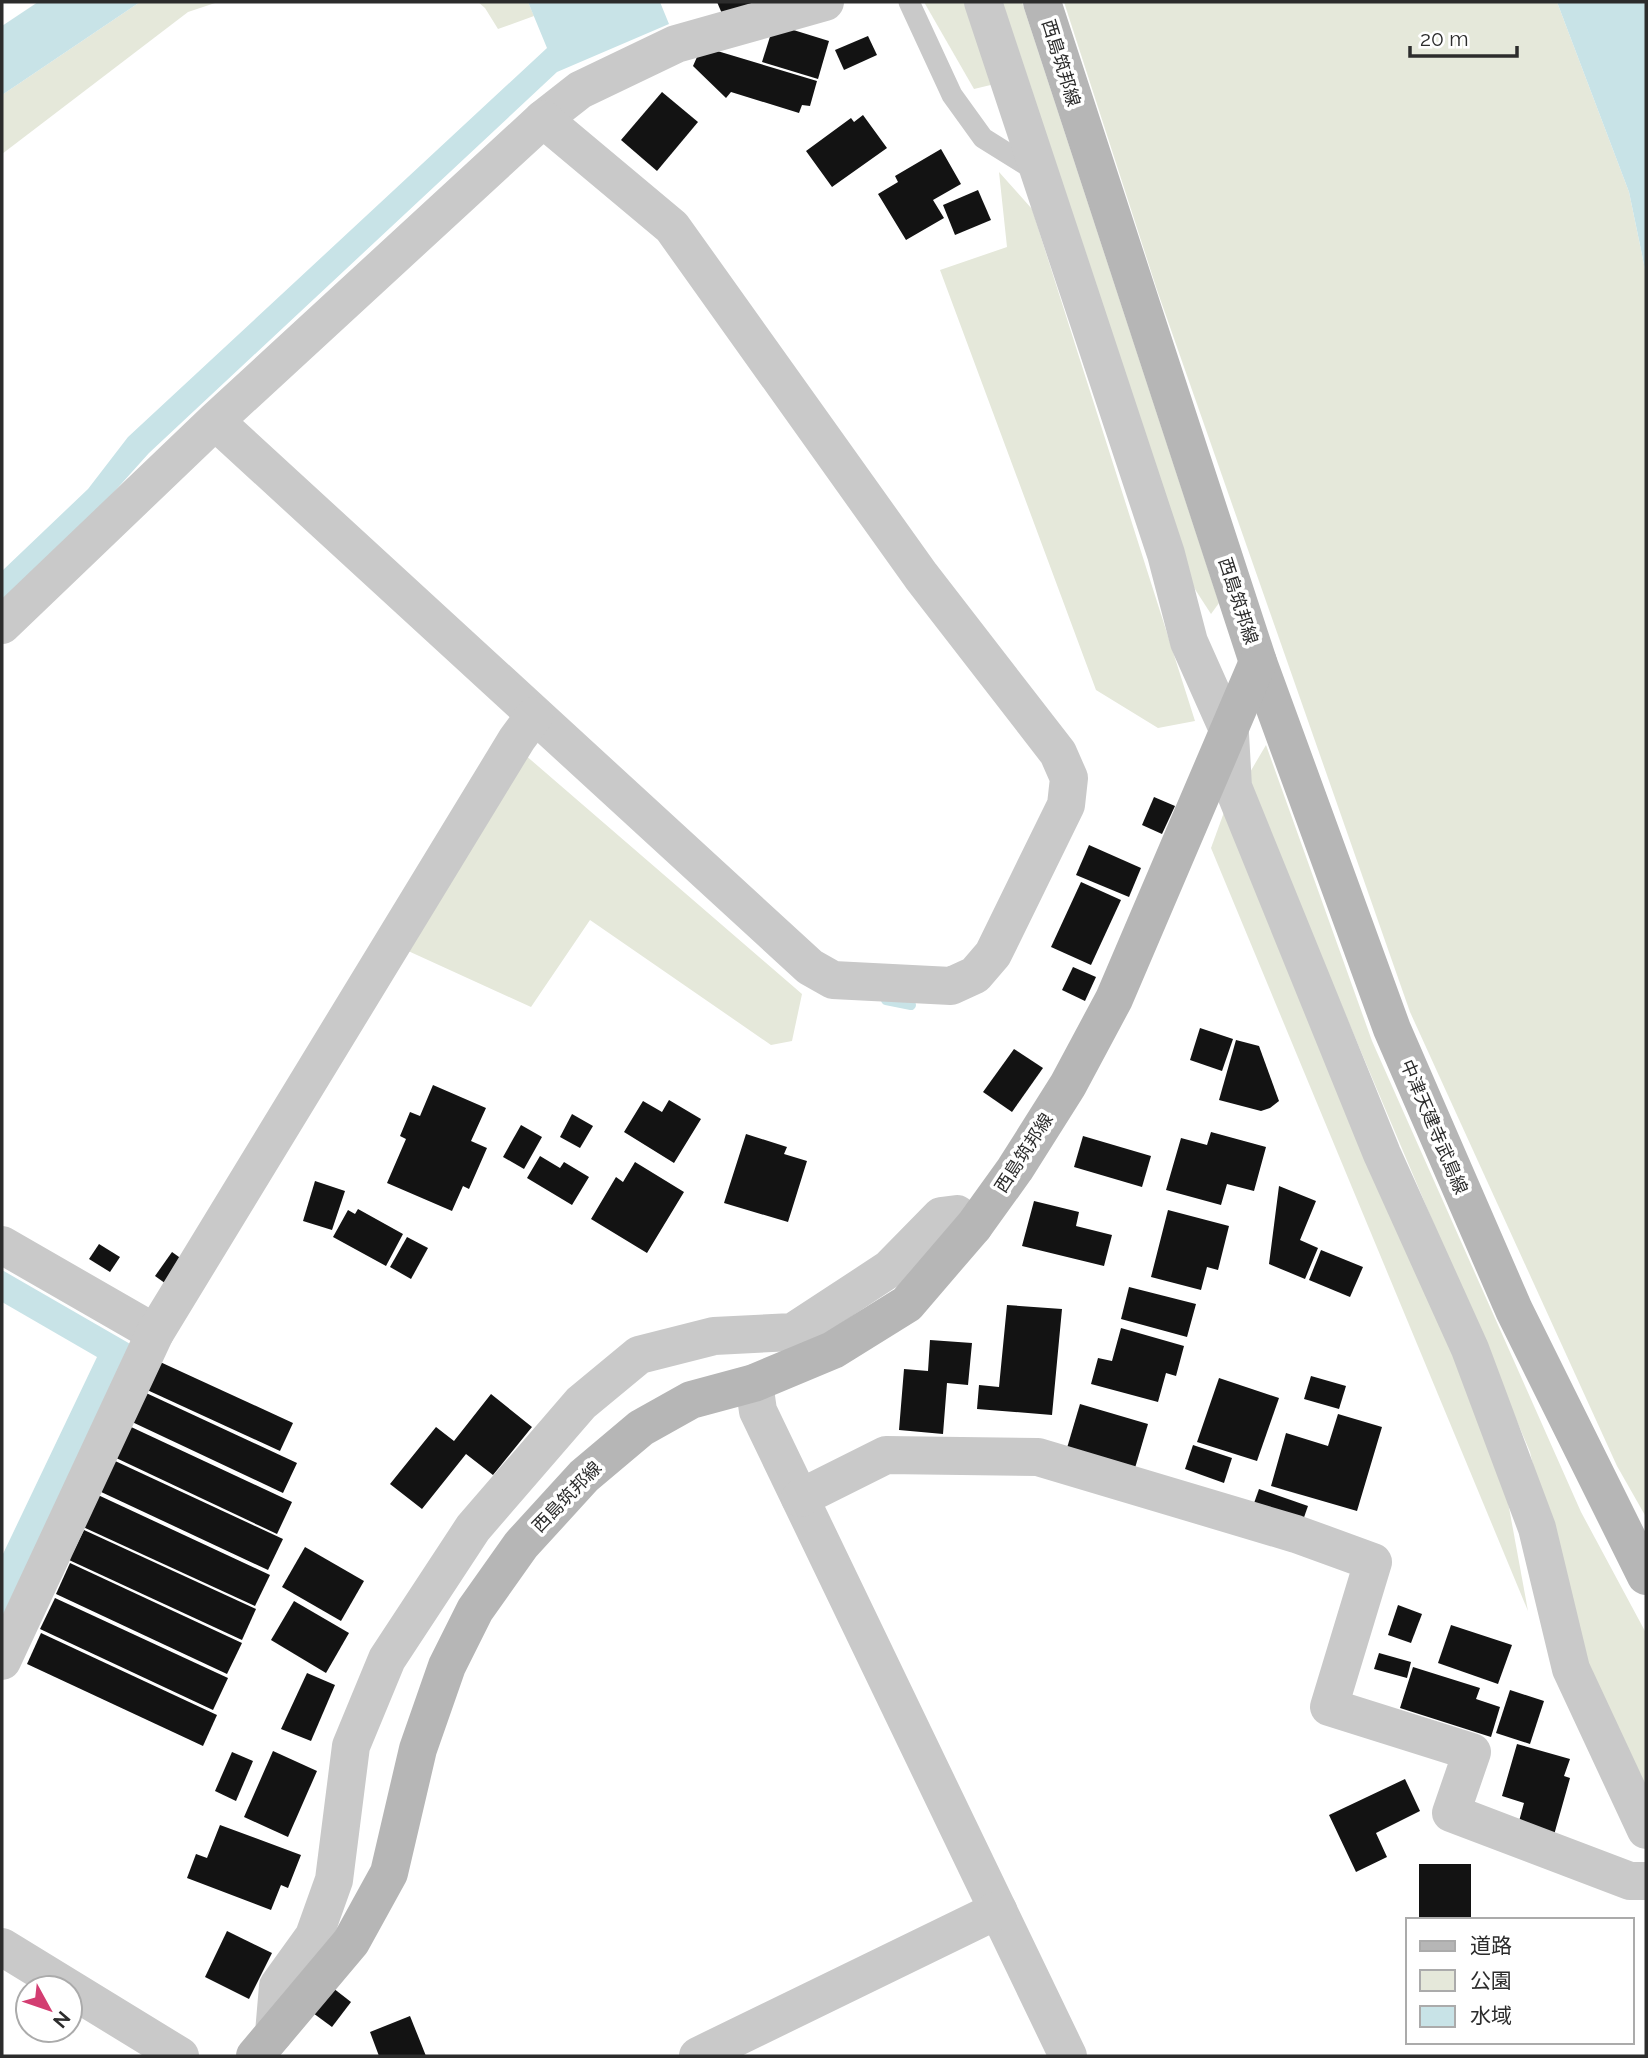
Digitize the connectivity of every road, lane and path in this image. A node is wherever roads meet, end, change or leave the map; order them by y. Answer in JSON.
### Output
{"nodes":[{"id":1,"x":825,"y":2,"type":"edge"},
{"id":2,"x":909,"y":2,"type":"edge"},
{"id":3,"x":983,"y":2,"type":"edge"},
{"id":4,"x":1042,"y":2,"type":"edge"},
{"id":5,"x":543,"y":119,"type":"junction"},
{"id":6,"x":1043,"y":175,"type":"junction"},
{"id":7,"x":215,"y":421,"type":"junction"},
{"id":8,"x":2,"y":625,"type":"edge"},
{"id":9,"x":1258,"y":662,"type":"junction"},
{"id":10,"x":534,"y":716,"type":"junction"},
{"id":11,"x":1230,"y":734,"type":"junction"},
{"id":12,"x":974,"y":1226,"type":"junction"},
{"id":13,"x":2,"y":1245,"type":"edge"},
{"id":14,"x":155,"y":1333,"type":"junction"},
{"id":15,"x":754,"y":1383,"type":"junction"},
{"id":16,"x":800,"y":1498,"type":"junction"},
{"id":17,"x":1646,"y":1576,"type":"edge"},
{"id":18,"x":2,"y":1661,"type":"edge"},
{"id":19,"x":1646,"y":1830,"type":"edge"},
{"id":20,"x":1646,"y":1881,"type":"edge"},
{"id":21,"x":998,"y":1910,"type":"junction"},
{"id":22,"x":2,"y":1947,"type":"edge"},
{"id":23,"x":265,"y":2044,"type":"edge"},
{"id":24,"x":180,"y":2056,"type":"edge"},
{"id":25,"x":698,"y":2056,"type":"edge"},
{"id":26,"x":1068,"y":2056,"type":"edge"}],
"edges":[{"from":1,"to":5,"type":"street"},
{"from":2,"to":6,"type":"lane"},
{"from":3,"to":6,"type":"street"},
{"from":4,"to":9,"type":"main road","name":"西島筑邦線"},
{"from":5,"to":7,"type":"street"},
{"from":5,"to":10,"type":"street"},
{"from":6,"to":11,"type":"street"},
{"from":7,"to":8,"type":"street"},
{"from":7,"to":10,"type":"street"},
{"from":9,"to":11,"type":"main road","name":"西島筑邦線"},
{"from":9,"to":17,"type":"main road","name":"中津天建寺武島線"},
{"from":10,"to":14,"type":"street"},
{"from":11,"to":12,"type":"main road","name":"西島筑邦線"},
{"from":11,"to":19,"type":"street"},
{"from":12,"to":15,"type":"main road","name":"西島筑邦線"},
{"from":12,"to":23,"type":"street"},
{"from":13,"to":14,"type":"street"},
{"from":14,"to":18,"type":"street"},
{"from":15,"to":16,"type":"street"},
{"from":15,"to":23,"type":"main road","name":"西島筑邦線"},
{"from":16,"to":20,"type":"street"},
{"from":16,"to":21,"type":"street"},
{"from":21,"to":25,"type":"street"},
{"from":21,"to":26,"type":"street"},
{"from":22,"to":24,"type":"street"}]}
